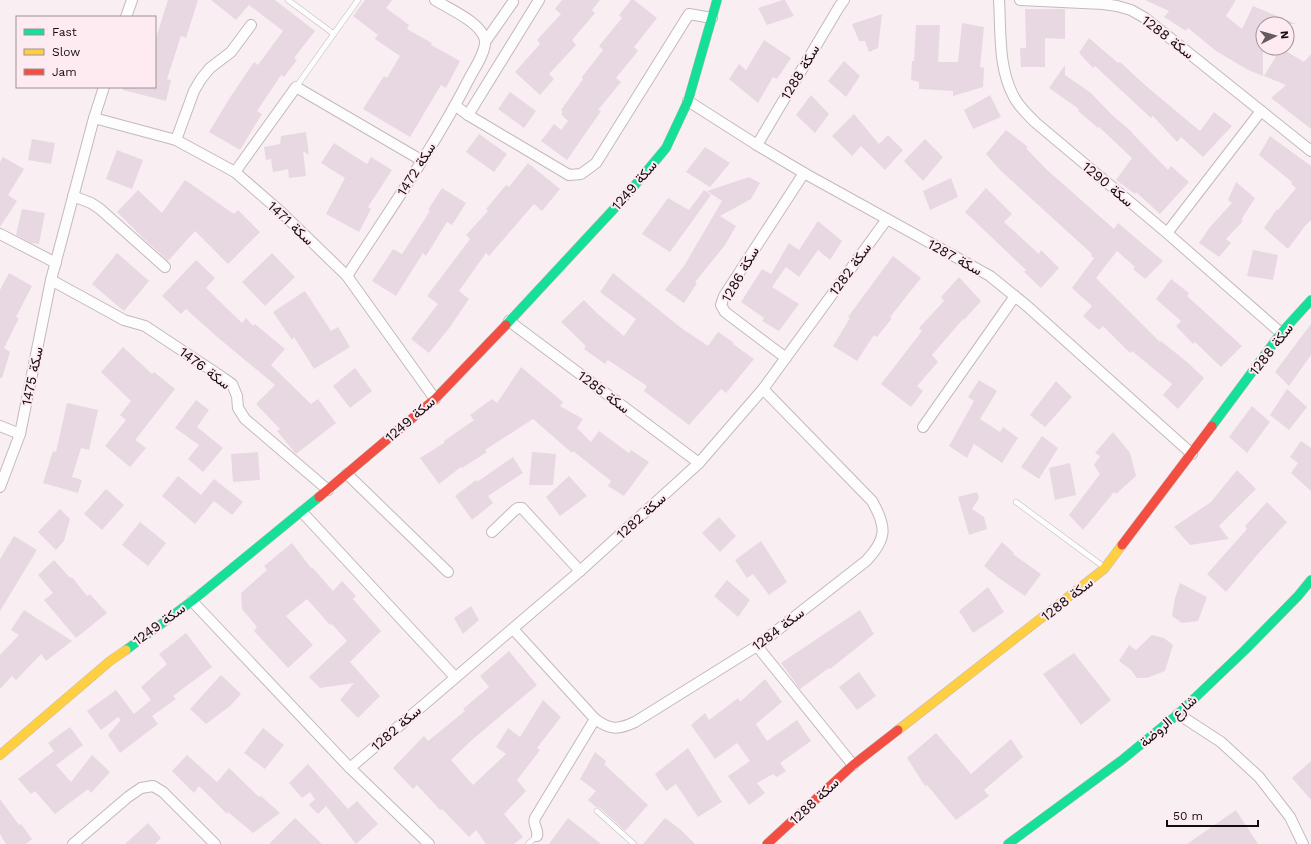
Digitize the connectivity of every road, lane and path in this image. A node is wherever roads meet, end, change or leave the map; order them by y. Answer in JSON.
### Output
{"nodes":[{"id":1,"x":132,"y":0,"type":"edge"},
{"id":2,"x":288,"y":0,"type":"edge"},
{"id":3,"x":358,"y":0,"type":"edge"},
{"id":4,"x":435,"y":0,"type":"edge"},
{"id":5,"x":539,"y":0,"type":"edge"},
{"id":6,"x":717,"y":0,"type":"edge"},
{"id":7,"x":844,"y":0,"type":"edge"},
{"id":8,"x":999,"y":0,"type":"edge"},
{"id":9,"x":1020,"y":0,"type":"edge"},
{"id":10,"x":513,"y":2,"type":"dead end"},
{"id":11,"x":126,"y":16,"type":"edge"},
{"id":12,"x":712,"y":18,"type":"junction"},
{"id":13,"x":251,"y":25,"type":"dead end"},
{"id":14,"x":334,"y":34,"type":"junction"},
{"id":15,"x":485,"y":42,"type":"junction"},
{"id":16,"x":296,"y":87,"type":"junction"},
{"id":17,"x":104,"y":88,"type":"edge"},
{"id":18,"x":688,"y":101,"type":"junction"},
{"id":19,"x":456,"y":106,"type":"junction"},
{"id":20,"x":1262,"y":111,"type":"junction"},
{"id":21,"x":468,"y":115,"type":"junction"},
{"id":22,"x":94,"y":118,"type":"junction"},
{"id":23,"x":176,"y":140,"type":"junction"},
{"id":24,"x":757,"y":145,"type":"junction"},
{"id":25,"x":1311,"y":151,"type":"edge"},
{"id":26,"x":421,"y":160,"type":"junction"},
{"id":27,"x":235,"y":172,"type":"junction"},
{"id":28,"x":804,"y":172,"type":"junction"},
{"id":29,"x":73,"y":196,"type":"junction"},
{"id":30,"x":887,"y":219,"type":"junction"},
{"id":31,"x":1166,"y":233,"type":"junction"},
{"id":32,"x":0,"y":234,"type":"edge"},
{"id":33,"x":56,"y":263,"type":"junction"},
{"id":34,"x":165,"y":267,"type":"dead end"},
{"id":35,"x":347,"y":276,"type":"junction"},
{"id":36,"x":51,"y":280,"type":"junction"},
{"id":37,"x":1014,"y":296,"type":"junction"},
{"id":38,"x":1311,"y":300,"type":"edge"},
{"id":39,"x":509,"y":321,"type":"junction"},
{"id":40,"x":1281,"y":334,"type":"junction"},
{"id":41,"x":786,"y":358,"type":"junction"},
{"id":42,"x":763,"y":389,"type":"junction"},
{"id":43,"x":435,"y":399,"type":"junction"},
{"id":44,"x":0,"y":426,"type":"edge"},
{"id":45,"x":923,"y":427,"type":"dead end"},
{"id":46,"x":20,"y":434,"type":"junction"},
{"id":47,"x":1192,"y":454,"type":"junction"},
{"id":48,"x":699,"y":463,"type":"junction"},
{"id":49,"x":347,"y":474,"type":"junction"},
{"id":50,"x":0,"y":487,"type":"edge"},
{"id":51,"x":328,"y":490,"type":"junction"},
{"id":52,"x":1016,"y":502,"type":"dead end"},
{"id":53,"x":302,"y":512,"type":"junction"},
{"id":54,"x":492,"y":532,"type":"dead end"},
{"id":55,"x":1105,"y":568,"type":"junction"},
{"id":56,"x":580,"y":571,"type":"junction"},
{"id":57,"x":448,"y":572,"type":"dead end"},
{"id":58,"x":1311,"y":580,"type":"edge"},
{"id":59,"x":192,"y":601,"type":"junction"},
{"id":60,"x":513,"y":629,"type":"junction"},
{"id":61,"x":757,"y":646,"type":"junction"},
{"id":62,"x":455,"y":677,"type":"junction"},
{"id":63,"x":1178,"y":714,"type":"junction"},
{"id":64,"x":595,"y":718,"type":"junction"},
{"id":65,"x":0,"y":755,"type":"edge"},
{"id":66,"x":853,"y":765,"type":"junction"},
{"id":67,"x":350,"y":768,"type":"junction"},
{"id":68,"x":597,"y":811,"type":"dead end"},
{"id":69,"x":536,"y":836,"type":"joint"},
{"id":70,"x":73,"y":844,"type":"edge"},
{"id":71,"x":215,"y":844,"type":"edge"},
{"id":72,"x":429,"y":844,"type":"edge"},
{"id":73,"x":528,"y":844,"type":"edge"},
{"id":74,"x":634,"y":844,"type":"edge"},
{"id":75,"x":767,"y":844,"type":"edge"},
{"id":76,"x":1008,"y":844,"type":"edge"},
{"id":77,"x":1303,"y":844,"type":"edge"}],
"edges":[{"from":1,"to":11,"type":"street"},
{"from":2,"to":14,"type":"lane"},
{"from":3,"to":14,"type":"lane"},
{"from":4,"to":15,"type":"street"},
{"from":5,"to":21,"type":"street"},
{"from":6,"to":12,"type":"street","name":"سكة 1249"},
{"from":7,"to":24,"type":"street","name":"سكة 1288"},
{"from":8,"to":31,"type":"street","name":"سكة 1290"},
{"from":9,"to":20,"type":"street","name":"سكة 1288"},
{"from":10,"to":15,"type":"street","name":"سكة 1472"},
{"from":12,"to":18,"type":"street","name":"سكة 1249"},
{"from":12,"to":21,"type":"street"},
{"from":13,"to":23,"type":"street"},
{"from":14,"to":16,"type":"lane"},
{"from":15,"to":19,"type":"street","name":"سكة 1472"},
{"from":16,"to":26,"type":"street"},
{"from":16,"to":27,"type":"street"},
{"from":17,"to":22,"type":"street","name":"سكة 1475"},
{"from":18,"to":24,"type":"street","name":"سكة 1287"},
{"from":18,"to":39,"type":"street","name":"سكة 1249"},
{"from":19,"to":21,"type":"street"},
{"from":19,"to":26,"type":"street","name":"سكة 1472"},
{"from":20,"to":25,"type":"street","name":"سكة 1288"},
{"from":20,"to":31,"type":"street"},
{"from":22,"to":23,"type":"street","name":"سكة 1471"},
{"from":22,"to":29,"type":"street","name":"سكة 1475"},
{"from":23,"to":27,"type":"street","name":"سكة 1471"},
{"from":24,"to":28,"type":"street","name":"سكة 1287"},
{"from":26,"to":35,"type":"street","name":"سكة 1472"},
{"from":27,"to":35,"type":"street","name":"سكة 1471"},
{"from":28,"to":30,"type":"street","name":"سكة 1287"},
{"from":28,"to":41,"type":"street","name":"سكة 1286"},
{"from":29,"to":33,"type":"street","name":"سكة 1475"},
{"from":29,"to":34,"type":"street"},
{"from":30,"to":37,"type":"street","name":"سكة 1287"},
{"from":30,"to":41,"type":"street","name":"سكة 1282"},
{"from":31,"to":40,"type":"street","name":"سكة 1290"},
{"from":32,"to":33,"type":"street"},
{"from":33,"to":36,"type":"street","name":"سكة 1475"},
{"from":35,"to":43,"type":"street","name":"سكة 1471"},
{"from":36,"to":46,"type":"street","name":"سكة 1475"},
{"from":36,"to":51,"type":"street","name":"سكة 1476"},
{"from":37,"to":45,"type":"street"},
{"from":37,"to":47,"type":"street","name":"سكة 1287"},
{"from":38,"to":40,"type":"street","name":"سكة 1288"},
{"from":39,"to":43,"type":"street","name":"سكة 1249"},
{"from":39,"to":48,"type":"street","name":"سكة 1285"},
{"from":40,"to":47,"type":"street","name":"سكة 1288"},
{"from":41,"to":42,"type":"street","name":"سكة 1282"},
{"from":42,"to":48,"type":"street","name":"سكة 1282"},
{"from":42,"to":61,"type":"street","name":"سكة 1284"},
{"from":43,"to":49,"type":"street","name":"سكة 1249"},
{"from":44,"to":46,"type":"street"},
{"from":46,"to":50,"type":"street","name":"سكة 1475"},
{"from":47,"to":55,"type":"street","name":"سكة 1288"},
{"from":48,"to":56,"type":"street","name":"سكة 1282"},
{"from":49,"to":51,"type":"street","name":"سكة 1249"},
{"from":49,"to":57,"type":"street"},
{"from":51,"to":53,"type":"street","name":"سكة 1249"},
{"from":52,"to":55,"type":"lane"},
{"from":53,"to":59,"type":"street","name":"سكة 1249"},
{"from":53,"to":62,"type":"street"},
{"from":54,"to":56,"type":"street"},
{"from":55,"to":66,"type":"street","name":"سكة 1288"},
{"from":56,"to":60,"type":"street","name":"سكة 1282"},
{"from":58,"to":63,"type":"street","name":"شارع الروضة"},
{"from":59,"to":65,"type":"street","name":"سكة 1249"},
{"from":59,"to":67,"type":"street"},
{"from":60,"to":62,"type":"street","name":"سكة 1282"},
{"from":60,"to":64,"type":"street","name":"سكة 1284"},
{"from":61,"to":64,"type":"street","name":"سكة 1284"},
{"from":61,"to":66,"type":"street"},
{"from":62,"to":67,"type":"street","name":"سكة 1282"},
{"from":63,"to":76,"type":"street","name":"شارع الروضة"},
{"from":63,"to":77,"type":"street"},
{"from":64,"to":69,"type":"street"},
{"from":66,"to":75,"type":"street","name":"سكة 1288"},
{"from":67,"to":72,"type":"street"},
{"from":68,"to":74,"type":"lane"},
{"from":69,"to":73,"type":"lane"},
{"from":70,"to":71,"type":"street"}]}
